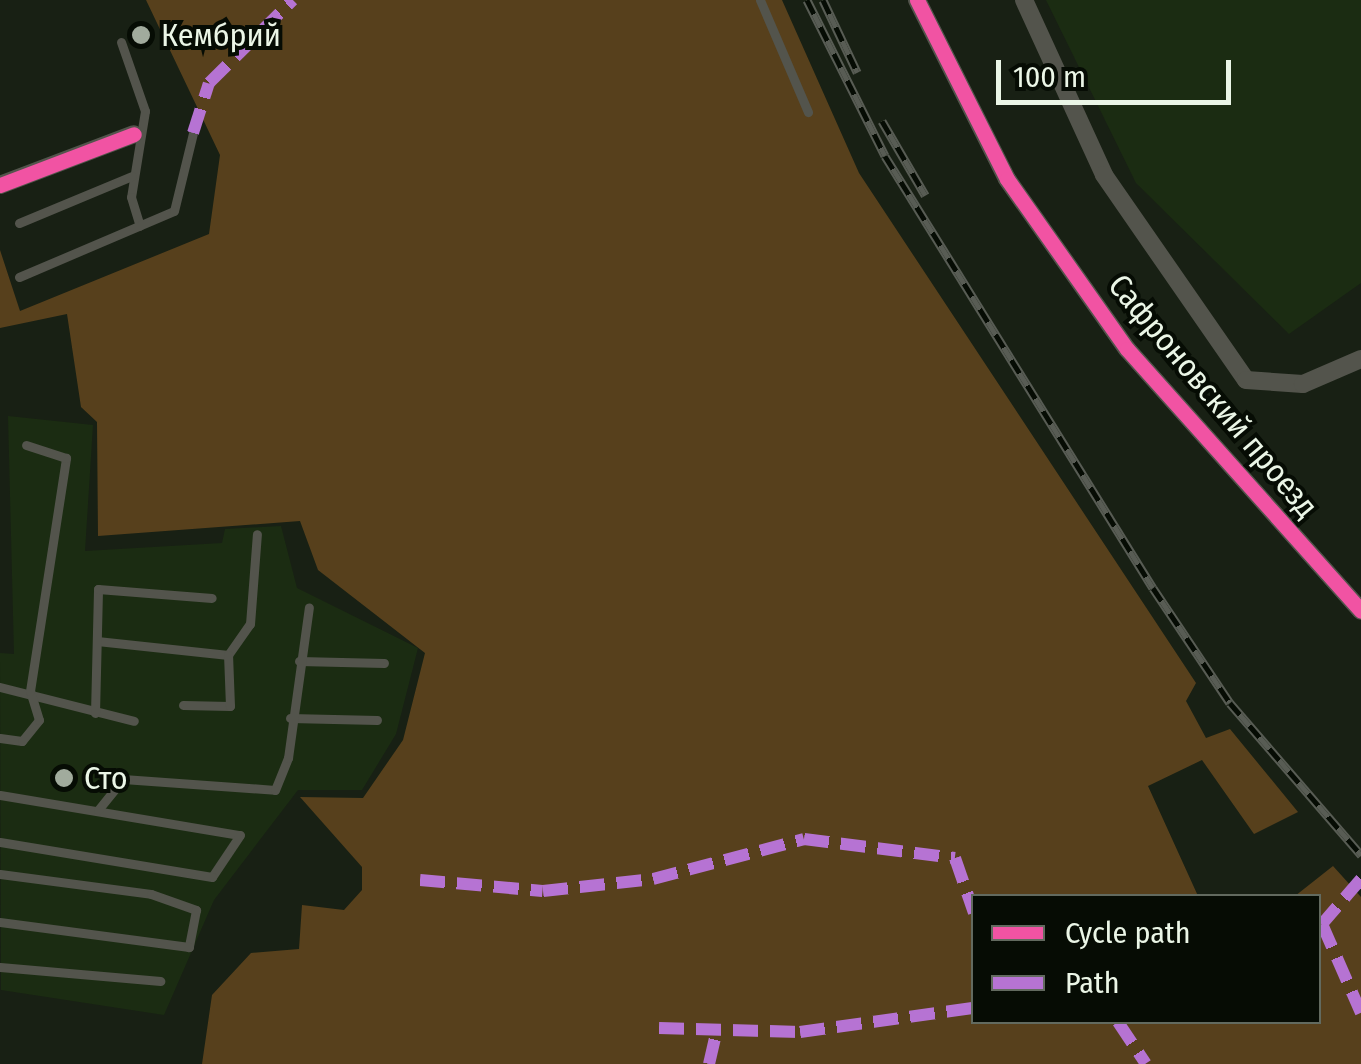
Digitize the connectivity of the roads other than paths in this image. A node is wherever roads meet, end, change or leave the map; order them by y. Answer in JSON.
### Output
{"nodes":[{"id":1,"x":760,"y":0,"type":"edge"},
{"id":2,"x":917,"y":0,"type":"edge"},
{"id":3,"x":1024,"y":0,"type":"edge"},
{"id":4,"x":121,"y":42,"type":"dead end"},
{"id":5,"x":808,"y":112,"type":"dead end"},
{"id":6,"x":193,"y":132,"type":"dead end"},
{"id":7,"x":134,"y":134,"type":"junction"},
{"id":8,"x":132,"y":176,"type":"junction"},
{"id":9,"x":0,"y":185,"type":"edge"},
{"id":10,"x":19,"y":223,"type":"dead end"},
{"id":11,"x":140,"y":226,"type":"junction"},
{"id":12,"x":19,"y":276,"type":"dead end"},
{"id":13,"x":1361,"y":360,"type":"edge"},
{"id":14,"x":26,"y":445,"type":"dead end"},
{"id":15,"x":257,"y":534,"type":"dead end"},
{"id":16,"x":212,"y":598,"type":"dead end"},
{"id":17,"x":309,"y":608,"type":"dead end"},
{"id":18,"x":1361,"y":611,"type":"edge"},
{"id":19,"x":98,"y":640,"type":"junction"},
{"id":20,"x":228,"y":655,"type":"junction"},
{"id":21,"x":299,"y":662,"type":"junction"},
{"id":22,"x":384,"y":664,"type":"dead end"},
{"id":23,"x":0,"y":686,"type":"edge"},
{"id":24,"x":30,"y":691,"type":"junction"},
{"id":25,"x":183,"y":704,"type":"dead end"},
{"id":26,"x":94,"y":713,"type":"junction"},
{"id":27,"x":290,"y":718,"type":"junction"},
{"id":28,"x":377,"y":720,"type":"dead end"},
{"id":29,"x":134,"y":721,"type":"dead end"},
{"id":30,"x":0,"y":738,"type":"edge"},
{"id":31,"x":0,"y":795,"type":"edge"},
{"id":32,"x":98,"y":810,"type":"junction"},
{"id":33,"x":0,"y":842,"type":"edge"},
{"id":34,"x":0,"y":874,"type":"edge"},
{"id":35,"x":0,"y":922,"type":"edge"},
{"id":36,"x":0,"y":967,"type":"edge"},
{"id":37,"x":160,"y":981,"type":"dead end"}],
"edges":[{"from":1,"to":5,"type":"lane"},
{"from":2,"to":18,"type":"street","name":"Сафроновский проезд"},
{"from":3,"to":13,"type":"street","name":"Сафроновский проезд"},
{"from":4,"to":7,"type":"lane"},
{"from":6,"to":11,"type":"lane"},
{"from":7,"to":8,"type":"lane"},
{"from":7,"to":9,"type":"street"},
{"from":8,"to":10,"type":"lane"},
{"from":8,"to":11,"type":"lane"},
{"from":11,"to":12,"type":"lane"},
{"from":14,"to":24,"type":"lane"},
{"from":15,"to":20,"type":"lane"},
{"from":16,"to":19,"type":"lane"},
{"from":17,"to":21,"type":"lane"},
{"from":19,"to":20,"type":"lane"},
{"from":19,"to":26,"type":"lane"},
{"from":20,"to":25,"type":"lane"},
{"from":21,"to":22,"type":"lane"},
{"from":21,"to":27,"type":"lane"},
{"from":23,"to":24,"type":"lane"},
{"from":24,"to":26,"type":"lane"},
{"from":24,"to":30,"type":"lane"},
{"from":26,"to":29,"type":"lane"},
{"from":27,"to":28,"type":"lane"},
{"from":27,"to":32,"type":"lane"},
{"from":31,"to":32,"type":"lane"},
{"from":32,"to":33,"type":"lane"},
{"from":34,"to":35,"type":"lane"},
{"from":36,"to":37,"type":"lane"}]}
